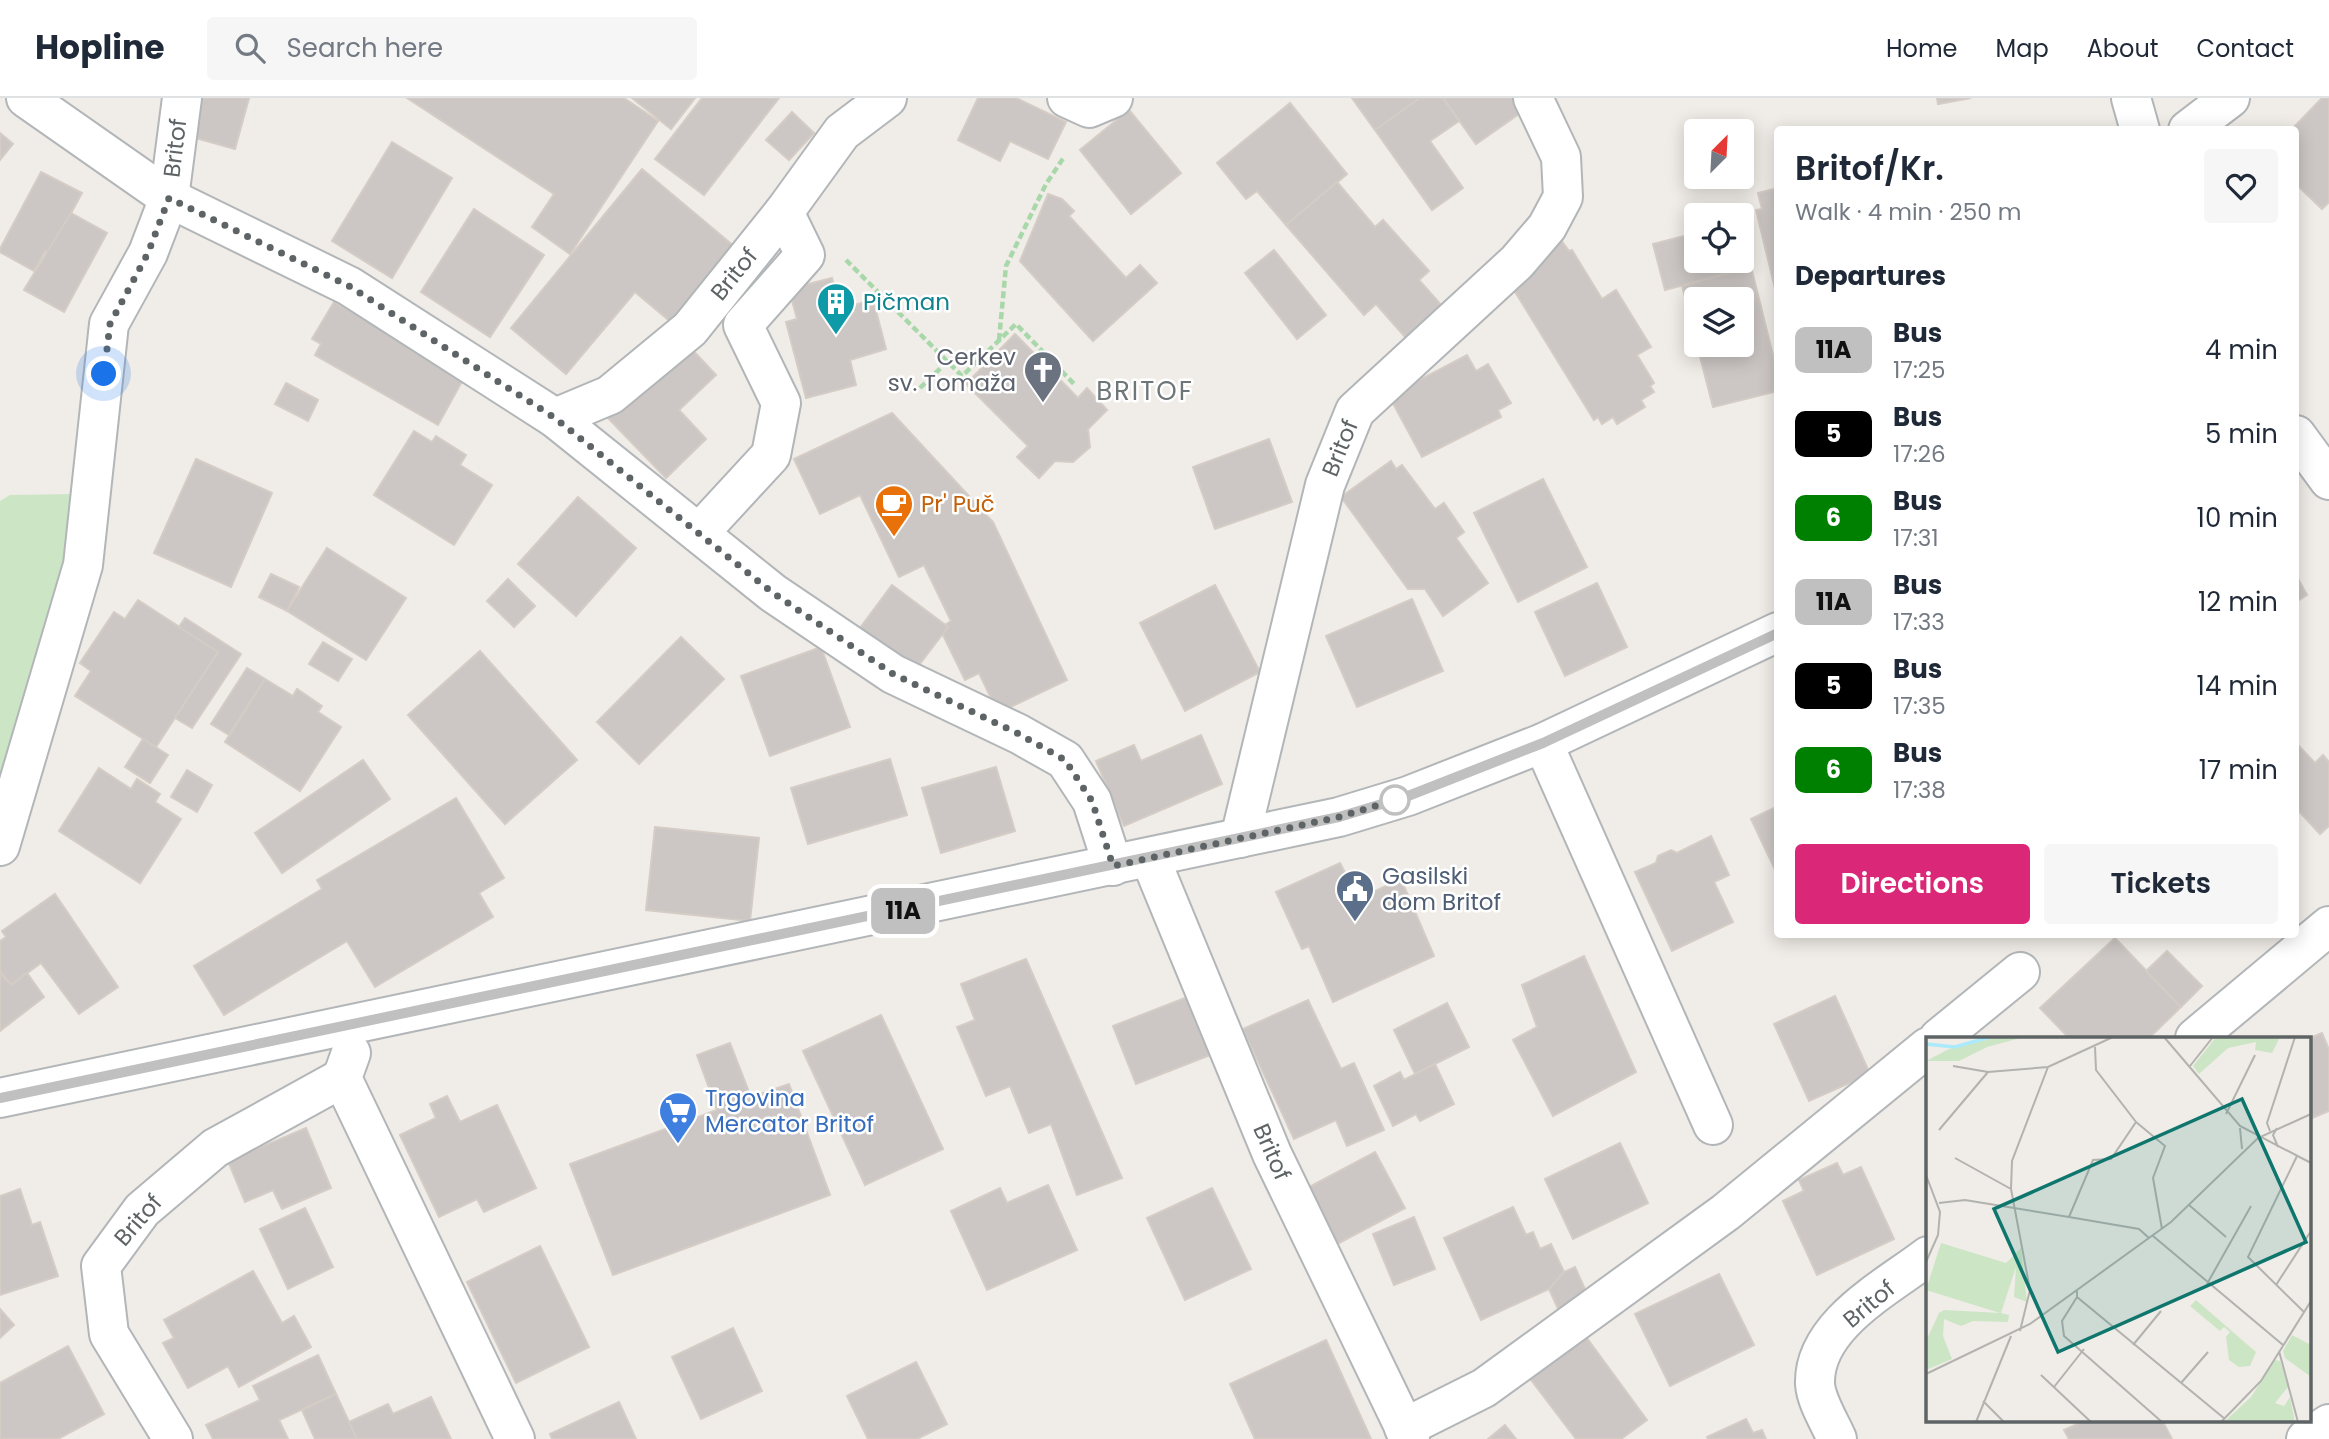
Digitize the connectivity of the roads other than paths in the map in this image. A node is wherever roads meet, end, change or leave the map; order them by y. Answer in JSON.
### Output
{"nodes":[{"id":1,"x":26,"y":98,"type":"edge"},
{"id":2,"x":182,"y":98,"type":"edge"},
{"id":3,"x":887,"y":98,"type":"edge"},
{"id":4,"x":1067,"y":98,"type":"edge"},
{"id":5,"x":1113,"y":98,"type":"edge"},
{"id":6,"x":1533,"y":98,"type":"edge"},
{"id":7,"x":2131,"y":98,"type":"edge"},
{"id":8,"x":2230,"y":98,"type":"edge"},
{"id":9,"x":2139,"y":126,"type":"edge"},
{"id":10,"x":2193,"y":126,"type":"edge"},
{"id":11,"x":169,"y":198,"type":"junction"},
{"id":12,"x":784,"y":212,"type":"junction"},
{"id":13,"x":555,"y":418,"type":"junction"},
{"id":14,"x":699,"y":533,"type":"junction"},
{"id":15,"x":1774,"y":634,"type":"edge"},
{"id":16,"x":1543,"y":743,"type":"junction"},
{"id":17,"x":1240,"y":838,"type":"junction"},
{"id":18,"x":0,"y":846,"type":"edge"},
{"id":19,"x":1150,"y":859,"type":"junction"},
{"id":20,"x":1113,"y":866,"type":"junction"},
{"id":21,"x":2329,"y":926,"type":"edge"},
{"id":22,"x":2020,"y":972,"type":"dead end"},
{"id":23,"x":360,"y":1025,"type":"junction"},
{"id":24,"x":1940,"y":1037,"type":"edge"},
{"id":25,"x":2196,"y":1037,"type":"edge"},
{"id":26,"x":1926,"y":1049,"type":"edge"},
{"id":27,"x":342,"y":1078,"type":"junction"},
{"id":28,"x":0,"y":1098,"type":"edge"},
{"id":29,"x":1713,"y":1125,"type":"dead end"},
{"id":30,"x":1926,"y":1258,"type":"edge"},
{"id":31,"x":2329,"y":1424,"type":"edge"},
{"id":32,"x":1407,"y":1433,"type":"edge"},
{"id":33,"x":173,"y":1439,"type":"edge"},
{"id":34,"x":515,"y":1439,"type":"edge"},
{"id":35,"x":1837,"y":1439,"type":"edge"},
{"id":36,"x":2305,"y":1439,"type":"edge"}],
"edges":[{"from":1,"to":11,"type":"street"},
{"from":2,"to":11,"type":"street","name":"Britof"},
{"from":3,"to":12,"type":"street","name":"Britof"},
{"from":4,"to":5,"type":"street"},
{"from":6,"to":17,"type":"street","name":"Britof"},
{"from":7,"to":9,"type":"street"},
{"from":8,"to":10,"type":"street"},
{"from":11,"to":13,"type":"street"},
{"from":11,"to":18,"type":"street","name":"Britof"},
{"from":12,"to":13,"type":"street","name":"Britof"},
{"from":12,"to":14,"type":"street"},
{"from":13,"to":14,"type":"street"},
{"from":14,"to":20,"type":"street"},
{"from":15,"to":16,"type":"street"},
{"from":16,"to":17,"type":"street"},
{"from":16,"to":29,"type":"street"},
{"from":17,"to":19,"type":"street"},
{"from":19,"to":20,"type":"street"},
{"from":19,"to":32,"type":"street","name":"Britof"},
{"from":20,"to":23,"type":"street"},
{"from":21,"to":25,"type":"street"},
{"from":22,"to":24,"type":"street"},
{"from":23,"to":27,"type":"street"},
{"from":23,"to":28,"type":"street"},
{"from":26,"to":32,"type":"street"},
{"from":27,"to":33,"type":"street","name":"Britof"},
{"from":27,"to":34,"type":"street"},
{"from":30,"to":35,"type":"street","name":"Britof"},
{"from":31,"to":36,"type":"street"}]}
